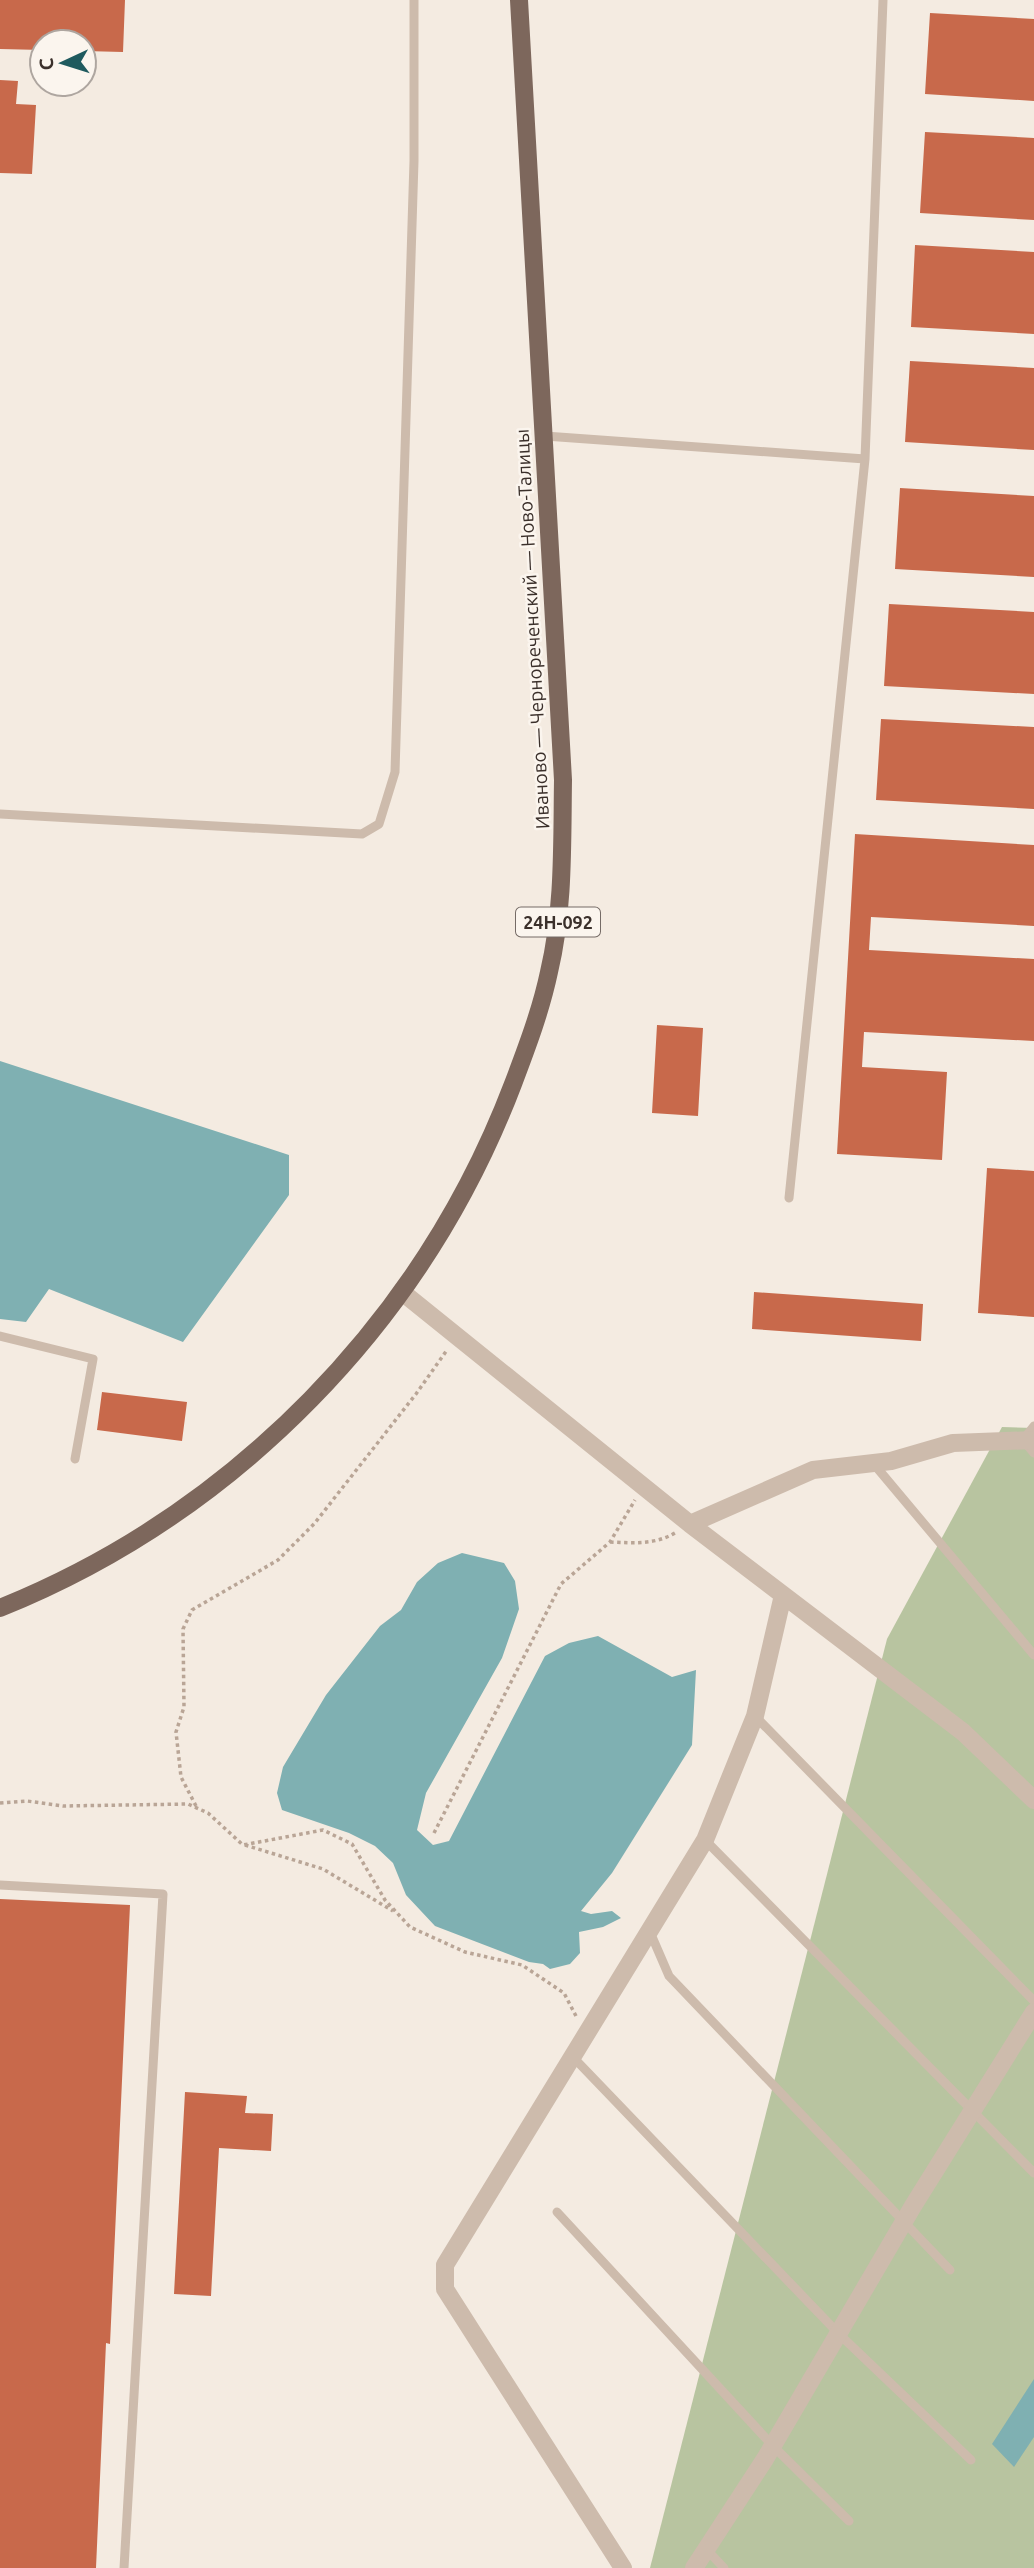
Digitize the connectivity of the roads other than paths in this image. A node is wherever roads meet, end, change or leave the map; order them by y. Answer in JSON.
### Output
{"nodes":[{"id":1,"x":414,"y":0,"type":"edge"},
{"id":2,"x":519,"y":0,"type":"edge"},
{"id":3,"x":883,"y":0,"type":"edge"},
{"id":4,"x":545,"y":436,"type":"junction"},
{"id":5,"x":865,"y":459,"type":"junction"},
{"id":6,"x":0,"y":814,"type":"edge"},
{"id":7,"x":789,"y":1198,"type":"dead end"},
{"id":8,"x":402,"y":1292,"type":"junction"},
{"id":9,"x":0,"y":1336,"type":"edge"},
{"id":10,"x":1031,"y":1440,"type":"edge"},
{"id":11,"x":75,"y":1459,"type":"dead end"},
{"id":12,"x":873,"y":1463,"type":"junction"},
{"id":13,"x":690,"y":1524,"type":"junction"},
{"id":14,"x":783,"y":1595,"type":"junction"},
{"id":15,"x":0,"y":1608,"type":"edge"},
{"id":16,"x":1034,"y":1655,"type":"edge"},
{"id":17,"x":755,"y":1716,"type":"junction"},
{"id":18,"x":1034,"y":1800,"type":"edge"},
{"id":19,"x":705,"y":1840,"type":"junction"},
{"id":20,"x":0,"y":1885,"type":"edge"},
{"id":21,"x":649,"y":1930,"type":"junction"},
{"id":22,"x":1034,"y":2001,"type":"edge"},
{"id":23,"x":1034,"y":2012,"type":"edge"},
{"id":24,"x":576,"y":2050,"type":"junction"},
{"id":25,"x":971,"y":2112,"type":"junction"},
{"id":26,"x":1034,"y":2173,"type":"edge"},
{"id":27,"x":557,"y":2212,"type":"dead end"},
{"id":28,"x":903,"y":2223,"type":"junction"},
{"id":29,"x":950,"y":2270,"type":"dead end"},
{"id":30,"x":839,"y":2334,"type":"junction"},
{"id":31,"x":773,"y":2446,"type":"junction"},
{"id":32,"x":971,"y":2460,"type":"dead end"},
{"id":33,"x":849,"y":2521,"type":"dead end"},
{"id":34,"x":708,"y":2551,"type":"junction"},
{"id":35,"x":124,"y":2568,"type":"edge"},
{"id":36,"x":623,"y":2568,"type":"edge"},
{"id":37,"x":694,"y":2568,"type":"edge"},
{"id":38,"x":724,"y":2568,"type":"edge"}],
"edges":[{"from":1,"to":6,"type":"lane"},
{"from":2,"to":4,"type":"main road","name":"Иваново — Чернореченский — Ново-Талицы","number":"24Н-092"},
{"from":3,"to":5,"type":"lane"},
{"from":4,"to":5,"type":"lane"},
{"from":4,"to":8,"type":"main road","name":"Иваново — Чернореченский — Ново-Талицы","number":"24Н-092"},
{"from":5,"to":7,"type":"lane"},
{"from":8,"to":13,"type":"street"},
{"from":8,"to":15,"type":"main road","name":"Иваново — Чернореченский — Ново-Талицы","number":"24Н-092"},
{"from":9,"to":11,"type":"lane"},
{"from":10,"to":12,"type":"street"},
{"from":12,"to":13,"type":"street"},
{"from":12,"to":16,"type":"lane"},
{"from":13,"to":14,"type":"street"},
{"from":14,"to":17,"type":"street"},
{"from":14,"to":18,"type":"street"},
{"from":17,"to":19,"type":"street"},
{"from":17,"to":22,"type":"lane"},
{"from":19,"to":21,"type":"street"},
{"from":19,"to":25,"type":"lane"},
{"from":20,"to":35,"type":"lane"},
{"from":21,"to":24,"type":"street"},
{"from":21,"to":28,"type":"lane"},
{"from":23,"to":25,"type":"street"},
{"from":24,"to":30,"type":"lane"},
{"from":24,"to":36,"type":"street"},
{"from":25,"to":26,"type":"lane"},
{"from":25,"to":28,"type":"street"},
{"from":27,"to":31,"type":"lane"},
{"from":28,"to":29,"type":"lane"},
{"from":28,"to":30,"type":"street"},
{"from":30,"to":31,"type":"street"},
{"from":30,"to":32,"type":"lane"},
{"from":31,"to":33,"type":"lane"},
{"from":31,"to":34,"type":"street"},
{"from":34,"to":37,"type":"street"},
{"from":34,"to":38,"type":"lane"}]}
